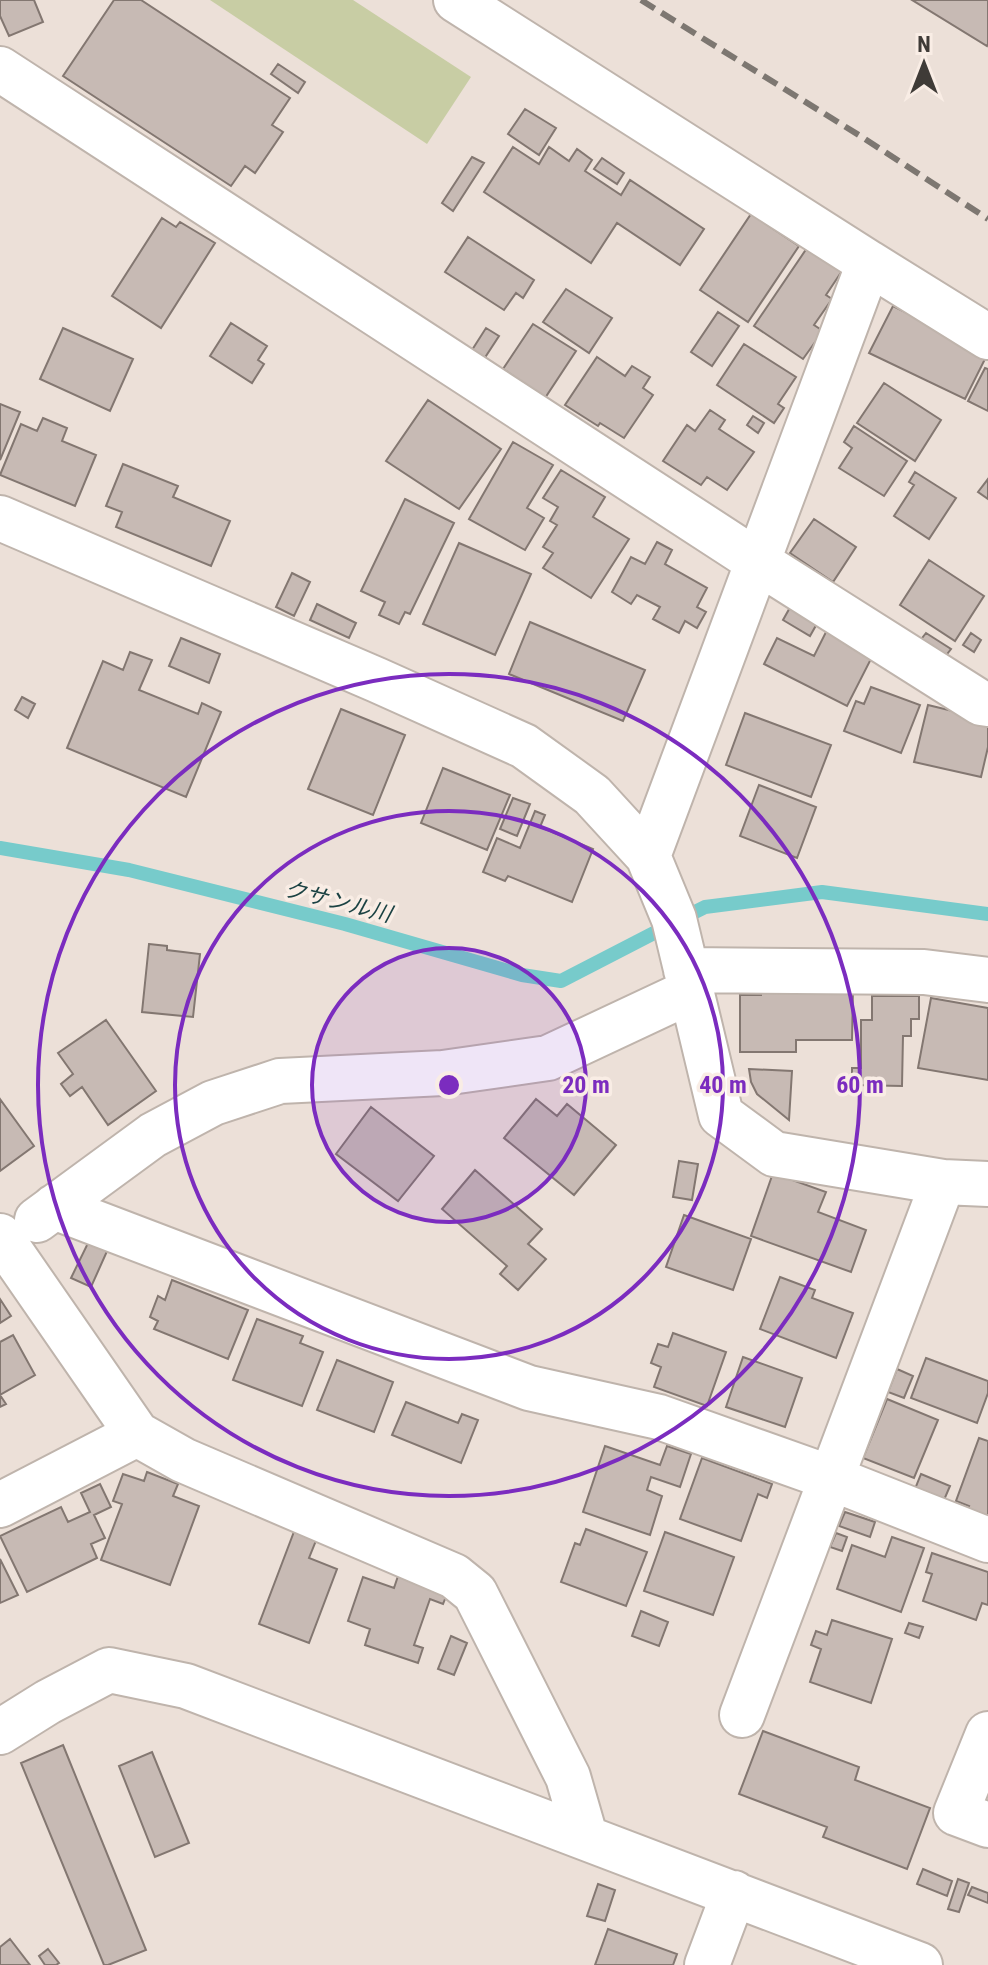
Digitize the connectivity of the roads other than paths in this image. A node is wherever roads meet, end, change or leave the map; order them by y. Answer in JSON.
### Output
{"nodes":[{"id":1,"x":456,"y":0,"type":"edge"},
{"id":2,"x":0,"y":69,"type":"edge"},
{"id":3,"x":869,"y":263,"type":"junction"},
{"id":4,"x":988,"y":337,"type":"edge"},
{"id":5,"x":0,"y":518,"type":"edge"},
{"id":6,"x":758,"y":562,"type":"junction"},
{"id":7,"x":988,"y":704,"type":"edge"},
{"id":8,"x":648,"y":856,"type":"junction"},
{"id":9,"x":689,"y":980,"type":"junction"},
{"id":10,"x":988,"y":980,"type":"edge"},
{"id":11,"x":943,"y":1182,"type":"junction"},
{"id":12,"x":988,"y":1184,"type":"edge"},
{"id":13,"x":54,"y":1207,"type":"junction"},
{"id":14,"x":2,"y":1243,"type":"edge"},
{"id":15,"x":137,"y":1434,"type":"junction"},
{"id":16,"x":831,"y":1478,"type":"junction"},
{"id":17,"x":0,"y":1505,"type":"edge"},
{"id":18,"x":988,"y":1540,"type":"edge"},
{"id":19,"x":742,"y":1715,"type":"dead end"},
{"id":20,"x":0,"y":1732,"type":"edge"},
{"id":21,"x":988,"y":1734,"type":"edge"},
{"id":22,"x":988,"y":1825,"type":"edge"},
{"id":23,"x":585,"y":1836,"type":"junction"},
{"id":24,"x":734,"y":1893,"type":"junction"},
{"id":25,"x":707,"y":1965,"type":"edge"},
{"id":26,"x":920,"y":1965,"type":"edge"}],
"edges":[{"from":1,"to":3,"type":"street"},
{"from":2,"to":6,"type":"street"},
{"from":3,"to":4,"type":"street"},
{"from":3,"to":6,"type":"street"},
{"from":5,"to":8,"type":"street"},
{"from":6,"to":7,"type":"street"},
{"from":6,"to":8,"type":"street"},
{"from":8,"to":9,"type":"street"},
{"from":9,"to":10,"type":"street"},
{"from":9,"to":11,"type":"street"},
{"from":9,"to":13,"type":"street"},
{"from":11,"to":12,"type":"street"},
{"from":11,"to":16,"type":"street"},
{"from":13,"to":14,"type":"street"},
{"from":13,"to":16,"type":"street"},
{"from":14,"to":15,"type":"street"},
{"from":15,"to":17,"type":"street"},
{"from":15,"to":23,"type":"street"},
{"from":16,"to":18,"type":"street"},
{"from":16,"to":19,"type":"street"},
{"from":20,"to":23,"type":"street"},
{"from":21,"to":22,"type":"street"},
{"from":23,"to":24,"type":"street"},
{"from":24,"to":25,"type":"street"},
{"from":24,"to":26,"type":"street"}]}
